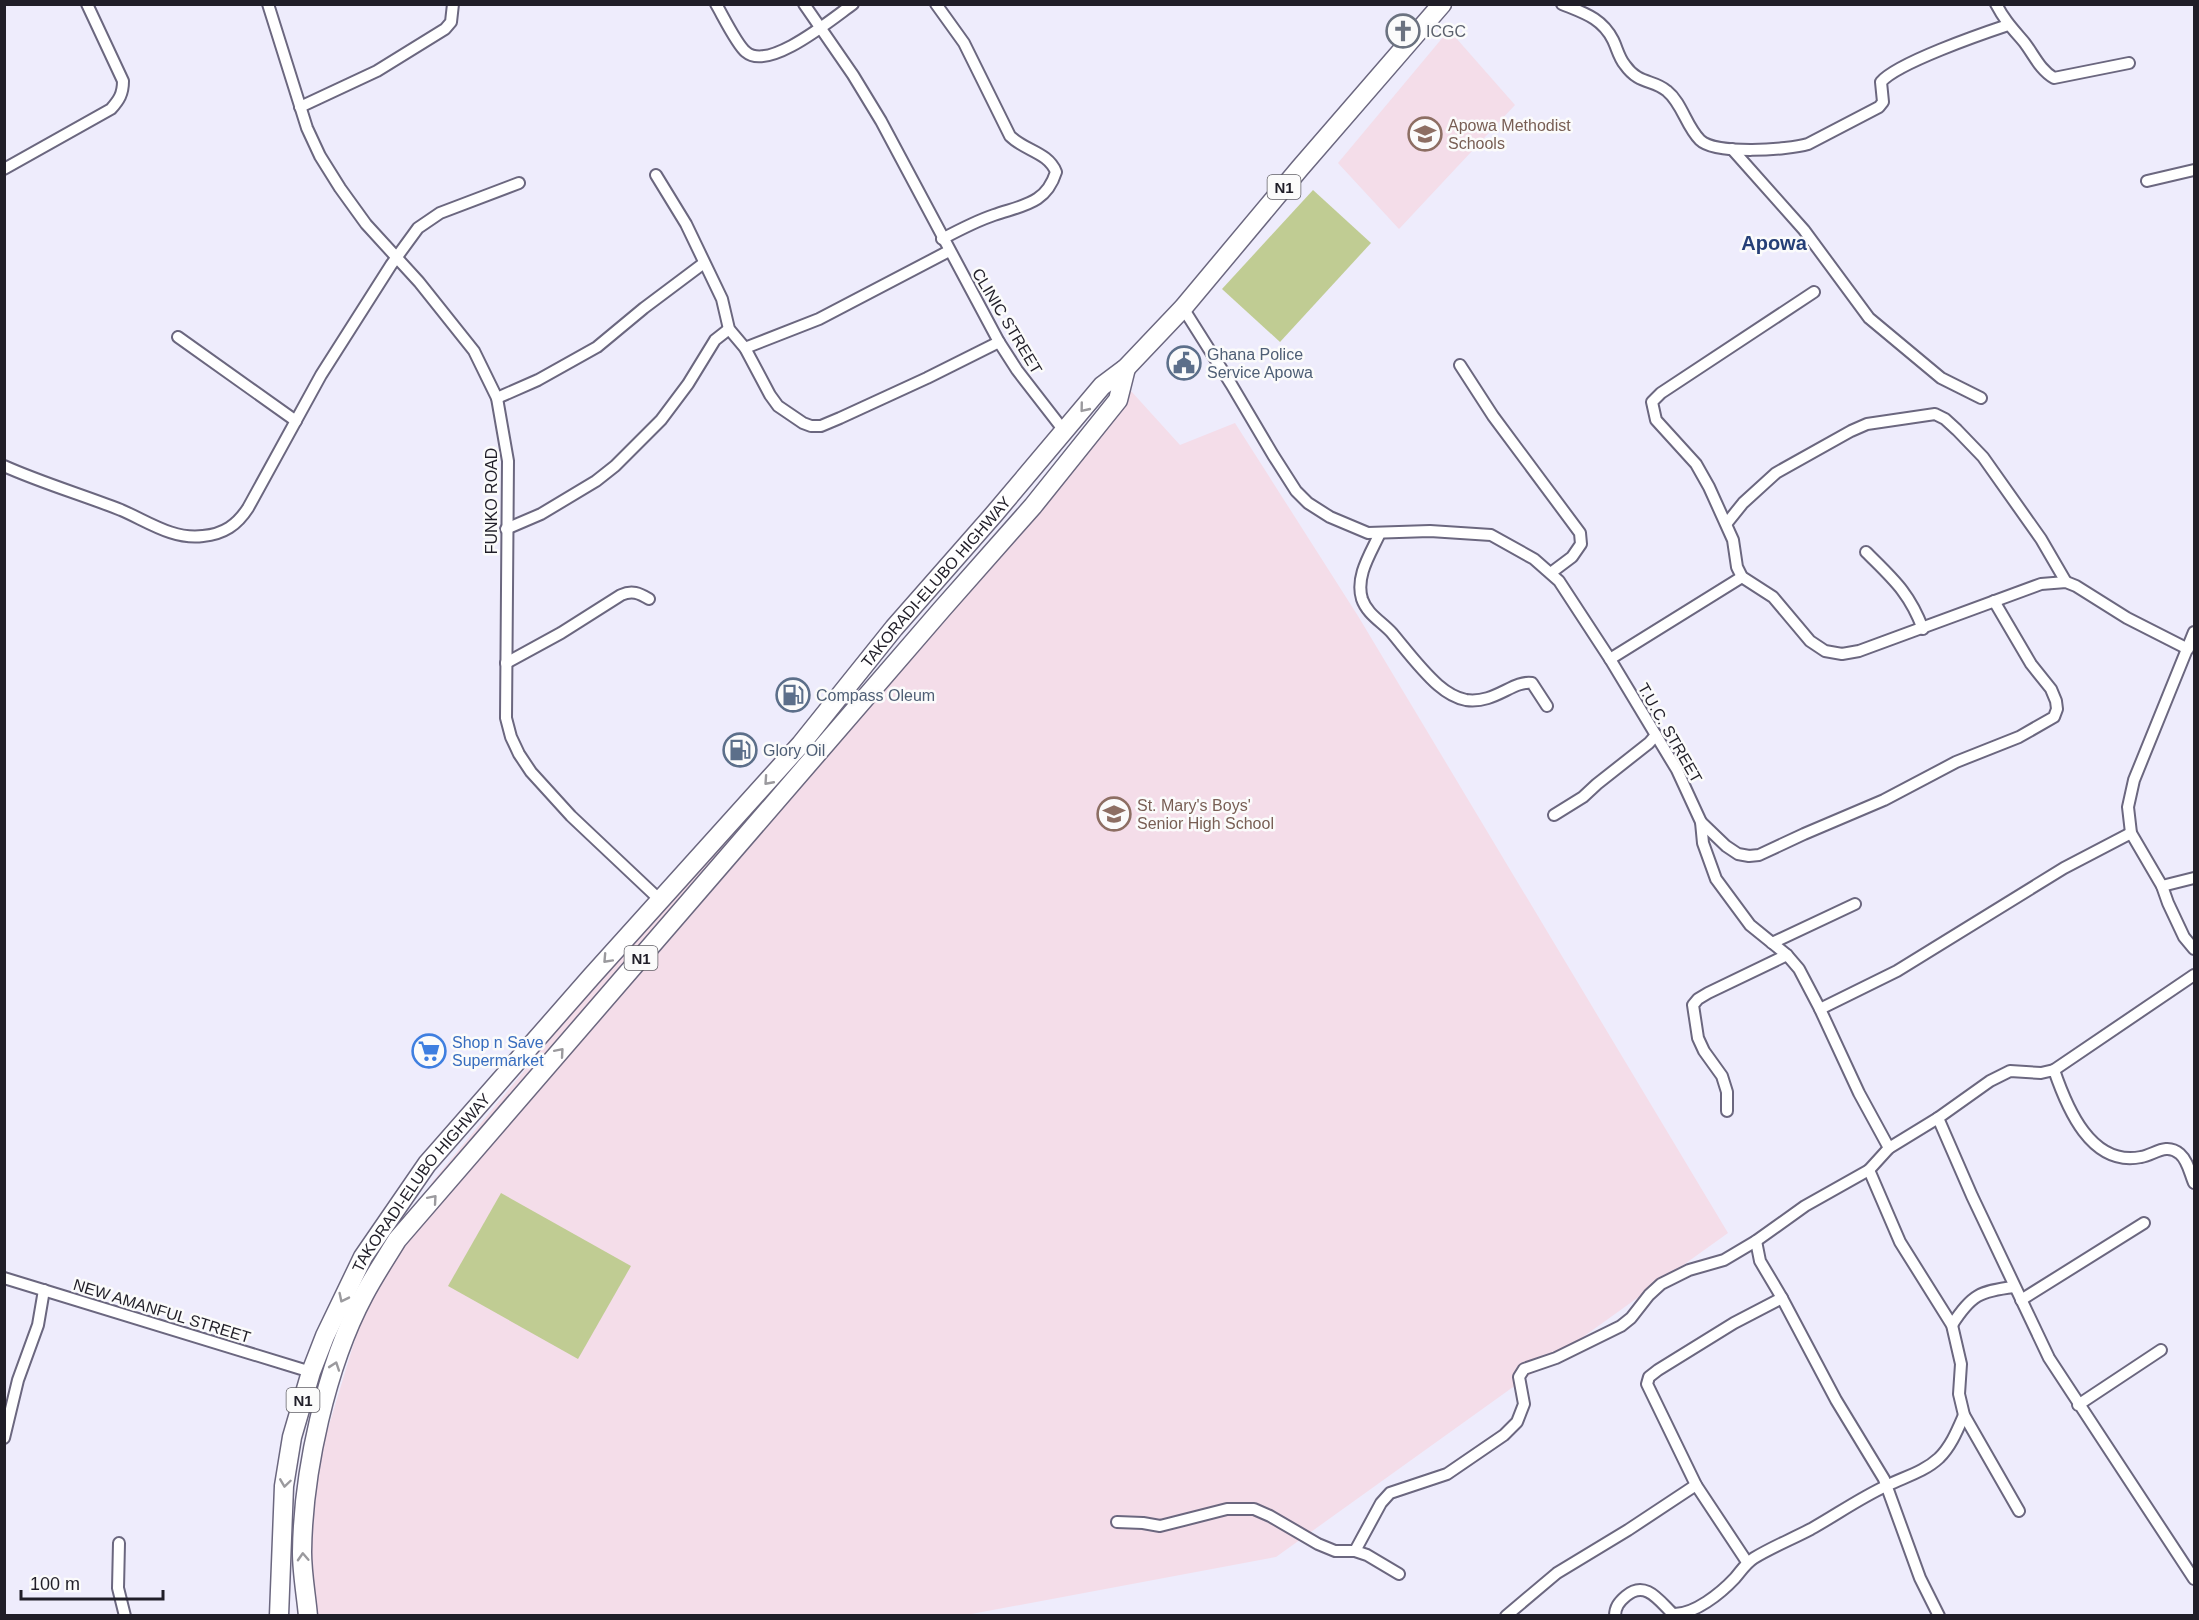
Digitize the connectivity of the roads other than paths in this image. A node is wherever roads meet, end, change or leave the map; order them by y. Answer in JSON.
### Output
{"nodes":[{"id":1,"x":87,"y":4,"type":"edge"},
{"id":2,"x":268,"y":4,"type":"edge"},
{"id":3,"x":453,"y":4,"type":"edge"},
{"id":4,"x":716,"y":4,"type":"edge"},
{"id":5,"x":804,"y":4,"type":"edge"},
{"id":6,"x":853,"y":4,"type":"edge"},
{"id":7,"x":936,"y":4,"type":"edge"},
{"id":8,"x":1442,"y":4,"type":"edge"},
{"id":9,"x":1562,"y":4,"type":"edge"},
{"id":10,"x":1996,"y":4,"type":"edge"},
{"id":11,"x":2008,"y":26,"type":"junction"},
{"id":12,"x":821,"y":29,"type":"junction"},
{"id":13,"x":2129,"y":63,"type":"dead end"},
{"id":14,"x":300,"y":106,"type":"junction"},
{"id":15,"x":1732,"y":149,"type":"junction"},
{"id":16,"x":4,"y":169,"type":"edge"},
{"id":17,"x":2194,"y":170,"type":"edge"},
{"id":18,"x":656,"y":175,"type":"dead end"},
{"id":19,"x":2147,"y":181,"type":"dead end"},
{"id":20,"x":519,"y":183,"type":"dead end"},
{"id":21,"x":942,"y":239,"type":"junction"},
{"id":22,"x":949,"y":251,"type":"junction"},
{"id":23,"x":398,"y":258,"type":"junction"},
{"id":24,"x":704,"y":263,"type":"junction"},
{"id":25,"x":1814,"y":292,"type":"dead end"},
{"id":26,"x":1183,"y":308,"type":"junction"},
{"id":27,"x":729,"y":329,"type":"junction"},
{"id":28,"x":178,"y":338,"type":"dead end"},
{"id":29,"x":999,"y":342,"type":"junction"},
{"id":30,"x":745,"y":348,"type":"junction"},
{"id":31,"x":1460,"y":365,"type":"dead end"},
{"id":32,"x":1126,"y":368,"type":"junction"},
{"id":33,"x":497,"y":398,"type":"junction"},
{"id":34,"x":1981,"y":398,"type":"dead end"},
{"id":35,"x":296,"y":421,"type":"junction"},
{"id":36,"x":1065,"y":432,"type":"junction"},
{"id":37,"x":4,"y":466,"type":"edge"},
{"id":38,"x":1727,"y":523,"type":"junction"},
{"id":39,"x":506,"y":529,"type":"junction"},
{"id":40,"x":1380,"y":533,"type":"junction"},
{"id":41,"x":1866,"y":552,"type":"dead end"},
{"id":42,"x":1552,"y":572,"type":"junction"},
{"id":43,"x":1742,"y":577,"type":"junction"},
{"id":44,"x":2066,"y":582,"type":"junction"},
{"id":45,"x":649,"y":599,"type":"dead end"},
{"id":46,"x":1994,"y":601,"type":"junction"},
{"id":47,"x":1923,"y":629,"type":"junction"},
{"id":48,"x":2194,"y":632,"type":"edge"},
{"id":49,"x":2188,"y":649,"type":"junction"},
{"id":50,"x":1610,"y":659,"type":"junction"},
{"id":51,"x":506,"y":663,"type":"junction"},
{"id":52,"x":1547,"y":706,"type":"dead end"},
{"id":53,"x":1656,"y":735,"type":"junction"},
{"id":54,"x":1554,"y":815,"type":"dead end"},
{"id":55,"x":1701,"y":822,"type":"junction"},
{"id":56,"x":2131,"y":833,"type":"junction"},
{"id":57,"x":2194,"y":878,"type":"edge"},
{"id":58,"x":2162,"y":886,"type":"junction"},
{"id":59,"x":660,"y":900,"type":"junction"},
{"id":60,"x":1855,"y":904,"type":"dead end"},
{"id":61,"x":1772,"y":943,"type":"junction"},
{"id":62,"x":2194,"y":949,"type":"edge"},
{"id":63,"x":1787,"y":955,"type":"junction"},
{"id":64,"x":2194,"y":975,"type":"edge"},
{"id":65,"x":1820,"y":1009,"type":"junction"},
{"id":66,"x":2054,"y":1070,"type":"junction"},
{"id":67,"x":1727,"y":1111,"type":"dead end"},
{"id":68,"x":1938,"y":1118,"type":"junction"},
{"id":69,"x":1889,"y":1148,"type":"junction"},
{"id":70,"x":1869,"y":1170,"type":"junction"},
{"id":71,"x":2194,"y":1181,"type":"edge"},
{"id":72,"x":2144,"y":1223,"type":"dead end"},
{"id":73,"x":1756,"y":1240,"type":"junction"},
{"id":74,"x":4,"y":1278,"type":"edge"},
{"id":75,"x":2014,"y":1287,"type":"junction"},
{"id":76,"x":44,"y":1290,"type":"junction"},
{"id":77,"x":1782,"y":1298,"type":"junction"},
{"id":78,"x":2021,"y":1300,"type":"junction"},
{"id":79,"x":1952,"y":1325,"type":"junction"},
{"id":80,"x":2160,"y":1350,"type":"dead end"},
{"id":81,"x":311,"y":1372,"type":"junction"},
{"id":82,"x":2078,"y":1405,"type":"junction"},
{"id":83,"x":1964,"y":1415,"type":"junction"},
{"id":84,"x":4,"y":1438,"type":"edge"},
{"id":85,"x":1696,"y":1485,"type":"junction"},
{"id":86,"x":1886,"y":1486,"type":"junction"},
{"id":87,"x":2019,"y":1511,"type":"dead end"},
{"id":88,"x":1117,"y":1522,"type":"dead end"},
{"id":89,"x":119,"y":1543,"type":"dead end"},
{"id":90,"x":1354,"y":1551,"type":"junction"},
{"id":91,"x":1747,"y":1562,"type":"junction"},
{"id":92,"x":1399,"y":1574,"type":"dead end"},
{"id":93,"x":2194,"y":1579,"type":"edge"},
{"id":94,"x":125,"y":1616,"type":"edge"},
{"id":95,"x":279,"y":1616,"type":"edge"},
{"id":96,"x":308,"y":1616,"type":"edge"},
{"id":97,"x":1506,"y":1616,"type":"edge"},
{"id":98,"x":1615,"y":1616,"type":"edge"},
{"id":99,"x":1939,"y":1616,"type":"edge"}],
"edges":[{"from":1,"to":16,"type":"street"},
{"from":2,"to":14,"type":"street","name":"FUNKO ROAD"},
{"from":3,"to":14,"type":"street"},
{"from":4,"to":12,"type":"street"},
{"from":5,"to":12,"type":"street","name":"CLINIC STREET"},
{"from":6,"to":12,"type":"street"},
{"from":7,"to":21,"type":"street"},
{"from":8,"to":26,"type":"highway","name":"TAKORADI-ELUBO HIGHWAY","number":"N1"},
{"from":9,"to":15,"type":"street"},
{"from":10,"to":11,"type":"street"},
{"from":11,"to":13,"type":"street"},
{"from":11,"to":15,"type":"street"},
{"from":12,"to":21,"type":"street","name":"CLINIC STREET"},
{"from":14,"to":23,"type":"street","name":"FUNKO ROAD"},
{"from":15,"to":34,"type":"street"},
{"from":17,"to":19,"type":"street"},
{"from":18,"to":24,"type":"street"},
{"from":20,"to":23,"type":"street"},
{"from":21,"to":22,"type":"street","name":"CLINIC STREET"},
{"from":22,"to":29,"type":"street","name":"CLINIC STREET"},
{"from":22,"to":30,"type":"street"},
{"from":23,"to":33,"type":"street","name":"FUNKO ROAD"},
{"from":23,"to":35,"type":"street"},
{"from":24,"to":27,"type":"street"},
{"from":24,"to":33,"type":"street"},
{"from":25,"to":38,"type":"street"},
{"from":26,"to":32,"type":"highway","name":"TAKORADI-ELUBO HIGHWAY","number":"N1"},
{"from":26,"to":40,"type":"street","name":"T.U.C. STREET"},
{"from":27,"to":30,"type":"street"},
{"from":27,"to":39,"type":"street"},
{"from":28,"to":35,"type":"street"},
{"from":29,"to":30,"type":"street"},
{"from":29,"to":36,"type":"street","name":"CLINIC STREET"},
{"from":31,"to":42,"type":"street"},
{"from":32,"to":36,"type":"highway","name":"TAKORADI-ELUBO HIGHWAY","number":"N1","one_way":true},
{"from":96,"to":32,"type":"highway","name":"TAKORADI-ELUBO HIGHWAY","number":"N1","one_way":true},
{"from":33,"to":39,"type":"street","name":"FUNKO ROAD"},
{"from":35,"to":37,"type":"street"},
{"from":36,"to":59,"type":"highway","name":"TAKORADI-ELUBO HIGHWAY","number":"N1","one_way":true},
{"from":38,"to":43,"type":"street"},
{"from":38,"to":44,"type":"street"},
{"from":39,"to":51,"type":"street","name":"FUNKO ROAD"},
{"from":40,"to":42,"type":"street","name":"T.U.C. STREET"},
{"from":40,"to":52,"type":"street"},
{"from":41,"to":47,"type":"street"},
{"from":42,"to":50,"type":"street","name":"T.U.C. STREET"},
{"from":43,"to":47,"type":"street"},
{"from":43,"to":50,"type":"street"},
{"from":44,"to":46,"type":"street"},
{"from":44,"to":49,"type":"street"},
{"from":45,"to":51,"type":"street"},
{"from":46,"to":47,"type":"street"},
{"from":46,"to":55,"type":"street"},
{"from":48,"to":49,"type":"street"},
{"from":49,"to":56,"type":"street"},
{"from":50,"to":53,"type":"street","name":"T.U.C. STREET"},
{"from":51,"to":59,"type":"street","name":"FUNKO ROAD"},
{"from":53,"to":54,"type":"street"},
{"from":53,"to":55,"type":"street","name":"T.U.C. STREET"},
{"from":55,"to":61,"type":"street","name":"T.U.C. STREET"},
{"from":56,"to":58,"type":"street"},
{"from":56,"to":65,"type":"street"},
{"from":57,"to":58,"type":"street"},
{"from":58,"to":62,"type":"street"},
{"from":59,"to":81,"type":"highway","name":"TAKORADI-ELUBO HIGHWAY","number":"N1","one_way":true},
{"from":60,"to":61,"type":"street"},
{"from":61,"to":63,"type":"street","name":"T.U.C. STREET"},
{"from":63,"to":65,"type":"street","name":"T.U.C. STREET"},
{"from":63,"to":67,"type":"street"},
{"from":64,"to":66,"type":"street"},
{"from":65,"to":69,"type":"street","name":"T.U.C. STREET"},
{"from":66,"to":68,"type":"street"},
{"from":66,"to":71,"type":"street"},
{"from":68,"to":69,"type":"street"},
{"from":68,"to":75,"type":"street"},
{"from":69,"to":70,"type":"street"},
{"from":70,"to":73,"type":"street"},
{"from":70,"to":79,"type":"street"},
{"from":72,"to":78,"type":"street"},
{"from":73,"to":77,"type":"street"},
{"from":73,"to":90,"type":"street"},
{"from":74,"to":76,"type":"street","name":"NEW AMANFUL STREET"},
{"from":75,"to":78,"type":"street"},
{"from":75,"to":79,"type":"street"},
{"from":76,"to":81,"type":"street","name":"NEW AMANFUL STREET"},
{"from":76,"to":84,"type":"street"},
{"from":77,"to":85,"type":"street"},
{"from":77,"to":86,"type":"street"},
{"from":78,"to":82,"type":"street"},
{"from":79,"to":83,"type":"street"},
{"from":80,"to":82,"type":"street"},
{"from":81,"to":95,"type":"highway","name":"TAKORADI-ELUBO HIGHWAY","number":"N1","one_way":true},
{"from":82,"to":93,"type":"street"},
{"from":83,"to":86,"type":"street"},
{"from":83,"to":87,"type":"street"},
{"from":85,"to":91,"type":"street"},
{"from":85,"to":97,"type":"street"},
{"from":86,"to":91,"type":"street"},
{"from":86,"to":99,"type":"street"},
{"from":88,"to":90,"type":"street"},
{"from":89,"to":94,"type":"street"},
{"from":90,"to":92,"type":"street"},
{"from":91,"to":98,"type":"street"}]}
